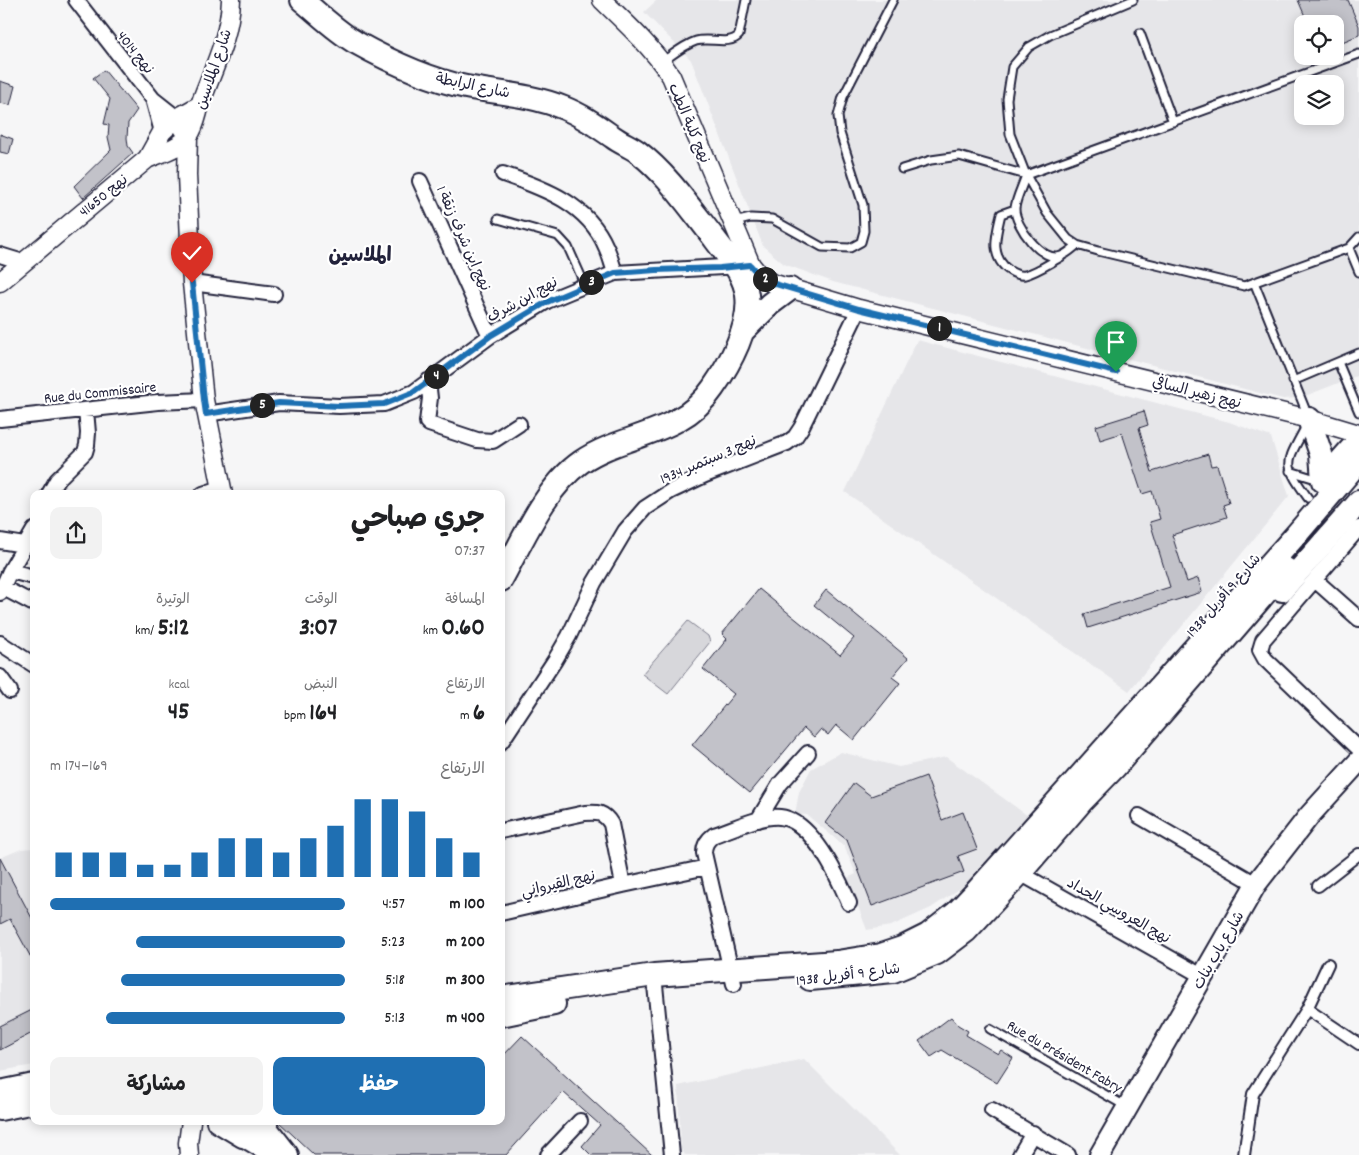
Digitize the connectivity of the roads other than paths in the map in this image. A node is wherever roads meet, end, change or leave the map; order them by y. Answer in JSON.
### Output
{"nodes":[{"id":1,"x":76,"y":0,"type":"edge"},
{"id":2,"x":231,"y":0,"type":"edge"},
{"id":3,"x":602,"y":0,"type":"edge"},
{"id":4,"x":746,"y":0,"type":"edge"},
{"id":5,"x":893,"y":0,"type":"edge"},
{"id":6,"x":1129,"y":1,"type":"edge"},
{"id":7,"x":305,"y":2,"type":"edge"},
{"id":8,"x":1140,"y":33,"type":"dead end"},
{"id":9,"x":1359,"y":54,"type":"edge"},
{"id":10,"x":662,"y":62,"type":"junction"},
{"id":11,"x":153,"y":99,"type":"junction"},
{"id":12,"x":200,"y":105,"type":"junction"},
{"id":13,"x":176,"y":118,"type":"junction"},
{"id":14,"x":1173,"y":122,"type":"junction"},
{"id":15,"x":162,"y":132,"type":"junction"},
{"id":16,"x":188,"y":136,"type":"junction"},
{"id":17,"x":173,"y":148,"type":"junction"},
{"id":18,"x":146,"y":159,"type":"junction"},
{"id":19,"x":902,"y":168,"type":"dead end"},
{"id":20,"x":503,"y":174,"type":"dead end"},
{"id":21,"x":187,"y":175,"type":"junction"},
{"id":22,"x":1026,"y":175,"type":"junction"},
{"id":23,"x":420,"y":181,"type":"dead end"},
{"id":24,"x":1015,"y":209,"type":"junction"},
{"id":25,"x":498,"y":219,"type":"dead end"},
{"id":26,"x":733,"y":222,"type":"junction"},
{"id":27,"x":1359,"y":237,"type":"edge"},
{"id":28,"x":1077,"y":245,"type":"junction"},
{"id":29,"x":1349,"y":248,"type":"junction"},
{"id":30,"x":0,"y":255,"type":"edge"},
{"id":31,"x":1060,"y":257,"type":"junction"},
{"id":32,"x":23,"y":262,"type":"junction"},
{"id":33,"x":735,"y":267,"type":"junction"},
{"id":34,"x":1359,"y":272,"type":"edge"},
{"id":35,"x":615,"y":273,"type":"junction"},
{"id":36,"x":0,"y":282,"type":"edge"},
{"id":37,"x":1254,"y":282,"type":"junction"},
{"id":38,"x":192,"y":283,"type":"junction"},
{"id":39,"x":585,"y":285,"type":"junction"},
{"id":40,"x":790,"y":288,"type":"junction"},
{"id":41,"x":274,"y":294,"type":"dead end"},
{"id":42,"x":859,"y":309,"type":"junction"},
{"id":43,"x":743,"y":331,"type":"junction"},
{"id":44,"x":490,"y":336,"type":"junction"},
{"id":45,"x":1359,"y":353,"type":"edge"},
{"id":46,"x":729,"y":360,"type":"junction"},
{"id":47,"x":1338,"y":362,"type":"junction"},
{"id":48,"x":428,"y":381,"type":"junction"},
{"id":49,"x":1293,"y":381,"type":"junction"},
{"id":50,"x":1356,"y":400,"type":"edge"},
{"id":51,"x":205,"y":407,"type":"junction"},
{"id":52,"x":86,"y":410,"type":"junction"},
{"id":53,"x":1359,"y":412,"type":"edge"},
{"id":54,"x":0,"y":418,"type":"edge"},
{"id":55,"x":1309,"y":419,"type":"junction"},
{"id":56,"x":519,"y":424,"type":"dead end"},
{"id":57,"x":1359,"y":434,"type":"edge"},
{"id":58,"x":1359,"y":440,"type":"edge"},
{"id":59,"x":1359,"y":461,"type":"edge"},
{"id":60,"x":1290,"y":471,"type":"junction"},
{"id":61,"x":1323,"y":481,"type":"junction"},
{"id":62,"x":1359,"y":484,"type":"edge"},
{"id":63,"x":51,"y":490,"type":"edge"},
{"id":64,"x":222,"y":490,"type":"edge"},
{"id":65,"x":1308,"y":498,"type":"junction"},
{"id":66,"x":1359,"y":502,"type":"edge"},
{"id":67,"x":1359,"y":528,"type":"edge"},
{"id":68,"x":30,"y":537,"type":"edge"},
{"id":69,"x":1302,"y":539,"type":"junction"},
{"id":70,"x":0,"y":541,"type":"edge"},
{"id":71,"x":24,"y":545,"type":"junction"},
{"id":72,"x":10,"y":571,"type":"junction"},
{"id":73,"x":505,"y":573,"type":"edge"},
{"id":74,"x":30,"y":576,"type":"edge"},
{"id":75,"x":1314,"y":580,"type":"junction"},
{"id":76,"x":1,"y":588,"type":"edge"},
{"id":77,"x":30,"y":602,"type":"edge"},
{"id":78,"x":1359,"y":620,"type":"edge"},
{"id":79,"x":0,"y":643,"type":"edge"},
{"id":80,"x":30,"y":662,"type":"edge"},
{"id":81,"x":0,"y":677,"type":"edge"},
{"id":82,"x":10,"y":691,"type":"dead end"},
{"id":83,"x":505,"y":736,"type":"edge"},
{"id":84,"x":1359,"y":749,"type":"edge"},
{"id":85,"x":808,"y":754,"type":"dead end"},
{"id":86,"x":1359,"y":761,"type":"edge"},
{"id":87,"x":1106,"y":762,"type":"junction"},
{"id":88,"x":1140,"y":816,"type":"dead end"},
{"id":89,"x":758,"y":820,"type":"junction"},
{"id":90,"x":505,"y":830,"type":"edge"},
{"id":91,"x":1359,"y":854,"type":"edge"},
{"id":92,"x":707,"y":867,"type":"junction"},
{"id":93,"x":1020,"y":873,"type":"junction"},
{"id":94,"x":1256,"y":884,"type":"junction"},
{"id":95,"x":623,"y":885,"type":"junction"},
{"id":96,"x":1318,"y":886,"type":"dead end"},
{"id":97,"x":849,"y":903,"type":"dead end"},
{"id":98,"x":505,"y":912,"type":"edge"},
{"id":99,"x":1328,"y":964,"type":"dead end"},
{"id":100,"x":1202,"y":976,"type":"junction"},
{"id":101,"x":732,"y":977,"type":"junction"},
{"id":102,"x":655,"y":983,"type":"junction"},
{"id":103,"x":505,"y":998,"type":"edge"},
{"id":104,"x":1307,"y":1009,"type":"junction"},
{"id":105,"x":505,"y":1014,"type":"edge"},
{"id":106,"x":990,"y":1029,"type":"dead end"},
{"id":107,"x":1359,"y":1044,"type":"edge"},
{"id":108,"x":30,"y":1086,"type":"edge"},
{"id":109,"x":0,"y":1092,"type":"edge"},
{"id":110,"x":30,"y":1103,"type":"edge"},
{"id":111,"x":1127,"y":1107,"type":"junction"},
{"id":112,"x":0,"y":1109,"type":"edge"},
{"id":113,"x":992,"y":1110,"type":"dead end"},
{"id":114,"x":580,"y":1121,"type":"dead end"},
{"id":115,"x":190,"y":1125,"type":"edge"},
{"id":116,"x":266,"y":1125,"type":"edge"},
{"id":117,"x":240,"y":1126,"type":"edge"},
{"id":118,"x":1033,"y":1133,"type":"junction"},
{"id":119,"x":189,"y":1155,"type":"edge"},
{"id":120,"x":275,"y":1155,"type":"edge"},
{"id":121,"x":281,"y":1155,"type":"edge"},
{"id":122,"x":286,"y":1155,"type":"edge"},
{"id":123,"x":548,"y":1155,"type":"edge"},
{"id":124,"x":672,"y":1155,"type":"edge"},
{"id":125,"x":1020,"y":1155,"type":"edge"},
{"id":126,"x":1068,"y":1155,"type":"edge"},
{"id":127,"x":1100,"y":1155,"type":"edge"},
{"id":128,"x":1244,"y":1155,"type":"edge"}],
"edges":[{"from":1,"to":11,"type":"street","name":"نهج 4014"},
{"from":2,"to":12,"type":"street","name":"شارع الملاسين"},
{"from":3,"to":10,"type":"street","name":"نهج كلية الطب"},
{"from":4,"to":10,"type":"lane"},
{"from":5,"to":26,"type":"lane"},
{"from":6,"to":22,"type":"lane"},
{"from":7,"to":33,"type":"main road","name":"شارع الرابطة"},
{"from":8,"to":14,"type":"lane"},
{"from":9,"to":14,"type":"lane"},
{"from":10,"to":26,"type":"street","name":"نهج كلية الطب"},
{"from":11,"to":13,"type":"street","name":"نهج 4014"},
{"from":11,"to":15,"type":"street","name":"نهج 4014"},
{"from":12,"to":13,"type":"street","name":"نهج 41650"},
{"from":12,"to":16,"type":"street","name":"شارع الملاسين"},
{"from":13,"to":15,"type":"street","name":"نهج 41650"},
{"from":13,"to":16,"type":"street","name":"شارع الملاسين"},
{"from":14,"to":22,"type":"lane"},
{"from":15,"to":17,"type":"street","name":"شارع الملاسين"},
{"from":15,"to":18,"type":"street","name":"نهج 41650"},
{"from":16,"to":17,"type":"street","name":"شارع الملاسين"},
{"from":16,"to":21,"type":"street","name":"شارع الملاسين"},
{"from":17,"to":18,"type":"street","name":"شارع الملاسين"},
{"from":17,"to":21,"type":"street","name":"شارع الملاسين"},
{"from":18,"to":32,"type":"street","name":"نهج 41650"},
{"from":19,"to":22,"type":"lane"},
{"from":20,"to":35,"type":"street"},
{"from":21,"to":38,"type":"street","name":"شارع الملاسين"},
{"from":22,"to":24,"type":"lane"},
{"from":22,"to":28,"type":"lane"},
{"from":23,"to":44,"type":"street","name":"نهج ابن شرف زنقة 1"},
{"from":24,"to":31,"type":"lane"},
{"from":24,"to":31,"type":"lane"},
{"from":25,"to":39,"type":"lane"},
{"from":26,"to":33,"type":"street","name":"نهج كلية الطب"},
{"from":27,"to":29,"type":"lane"},
{"from":28,"to":31,"type":"lane"},
{"from":28,"to":37,"type":"lane"},
{"from":29,"to":34,"type":"lane"},
{"from":29,"to":37,"type":"lane"},
{"from":30,"to":32,"type":"street"},
{"from":32,"to":36,"type":"street","name":"نهج 41650"},
{"from":33,"to":35,"type":"street","name":"نهج ابن شرف"},
{"from":33,"to":40,"type":"street","name":"نهج زهير السافي"},
{"from":33,"to":43,"type":"main road"},
{"from":33,"to":46,"type":"main road"},
{"from":35,"to":39,"type":"street","name":"نهج ابن شرف"},
{"from":37,"to":49,"type":"lane"},
{"from":38,"to":41,"type":"street"},
{"from":38,"to":51,"type":"street","name":"شارع الملاسين"},
{"from":39,"to":44,"type":"street","name":"نهج ابن شرف"},
{"from":40,"to":42,"type":"street","name":"نهج زهير السافي"},
{"from":40,"to":43,"type":"main road"},
{"from":42,"to":55,"type":"street","name":"نهج زهير السافي"},
{"from":42,"to":83,"type":"street","name":"نهج 3 سبتمبر 1934"},
{"from":43,"to":46,"type":"main road"},
{"from":44,"to":48,"type":"street","name":"نهج ابن شرف"},
{"from":45,"to":47,"type":"lane"},
{"from":46,"to":73,"type":"main road"},
{"from":47,"to":49,"type":"lane"},
{"from":47,"to":50,"type":"lane"},
{"from":48,"to":51,"type":"street","name":"نهج ابن شرف"},
{"from":48,"to":56,"type":"street"},
{"from":49,"to":55,"type":"lane"},
{"from":50,"to":53,"type":"lane"},
{"from":51,"to":52,"type":"street","name":"Rue du Commissaire"},
{"from":51,"to":64,"type":"street","name":"شارع الملاسين"},
{"from":52,"to":54,"type":"street","name":"Rue du Commissaire"},
{"from":52,"to":63,"type":"street"},
{"from":55,"to":57,"type":"street","name":"نهج زهير السافي"},
{"from":55,"to":60,"type":"lane"},
{"from":55,"to":61,"type":"main road"},
{"from":58,"to":61,"type":"main road","name":"شارع 9 أفريل 1938"},
{"from":59,"to":69,"type":"main road","name":"شارع 9 أفريل 1938"},
{"from":60,"to":61,"type":"lane"},
{"from":60,"to":65,"type":"lane"},
{"from":61,"to":65,"type":"main road","name":"شارع 9 أفريل 1938"},
{"from":62,"to":69,"type":"main road","name":"شارع 9 أفريل 1938"},
{"from":65,"to":87,"type":"main road","name":"شارع 9 أفريل 1938"},
{"from":66,"to":87,"type":"main road","name":"شارع 9 أفريل 1938"},
{"from":67,"to":75,"type":"street"},
{"from":68,"to":71,"type":"street"},
{"from":69,"to":87,"type":"main road","name":"شارع 9 أفريل 1938"},
{"from":70,"to":71,"type":"street"},
{"from":71,"to":72,"type":"street"},
{"from":72,"to":74,"type":"street"},
{"from":72,"to":76,"type":"street"},
{"from":75,"to":78,"type":"street"},
{"from":75,"to":84,"type":"street"},
{"from":76,"to":77,"type":"street"},
{"from":79,"to":80,"type":"street"},
{"from":81,"to":82,"type":"street"},
{"from":85,"to":89,"type":"street"},
{"from":86,"to":94,"type":"main road","name":"شارع باب بنات"},
{"from":87,"to":93,"type":"main road","name":"شارع 9 أفريل 1938"},
{"from":87,"to":101,"type":"main road","name":"شارع 9 أفريل 1938"},
{"from":88,"to":94,"type":"street"},
{"from":89,"to":92,"type":"street"},
{"from":89,"to":97,"type":"street"},
{"from":90,"to":95,"type":"street"},
{"from":91,"to":96,"type":"street"},
{"from":92,"to":95,"type":"street","name":"نهج القيرواني"},
{"from":92,"to":101,"type":"street"},
{"from":93,"to":100,"type":"street","name":"نهج العروسي الحداد"},
{"from":93,"to":101,"type":"main road","name":"شارع 9 أفريل 1938"},
{"from":94,"to":100,"type":"main road","name":"شارع باب بنات"},
{"from":95,"to":98,"type":"street","name":"نهج القيرواني"},
{"from":99,"to":104,"type":"street"},
{"from":100,"to":111,"type":"main road","name":"شارع باب بنات"},
{"from":101,"to":102,"type":"main road","name":"شارع 9 أفريل 1938"},
{"from":102,"to":103,"type":"main road","name":"شارع 9 أفريل 1938"},
{"from":102,"to":105,"type":"main road","name":"شارع 9 أفريل 1938"},
{"from":102,"to":124,"type":"street"},
{"from":104,"to":107,"type":"street"},
{"from":104,"to":128,"type":"street"},
{"from":106,"to":111,"type":"lane","name":"Rue du Président Fabry"},
{"from":108,"to":109,"type":"main road"},
{"from":110,"to":112,"type":"main road"},
{"from":111,"to":127,"type":"main road","name":"شارع باب بنات"},
{"from":113,"to":118,"type":"street"},
{"from":114,"to":123,"type":"street"},
{"from":115,"to":119,"type":"street"},
{"from":116,"to":122,"type":"main road"},
{"from":117,"to":120,"type":"main road"},
{"from":117,"to":121,"type":"main road"},
{"from":118,"to":125,"type":"street"},
{"from":118,"to":126,"type":"street"}]}
